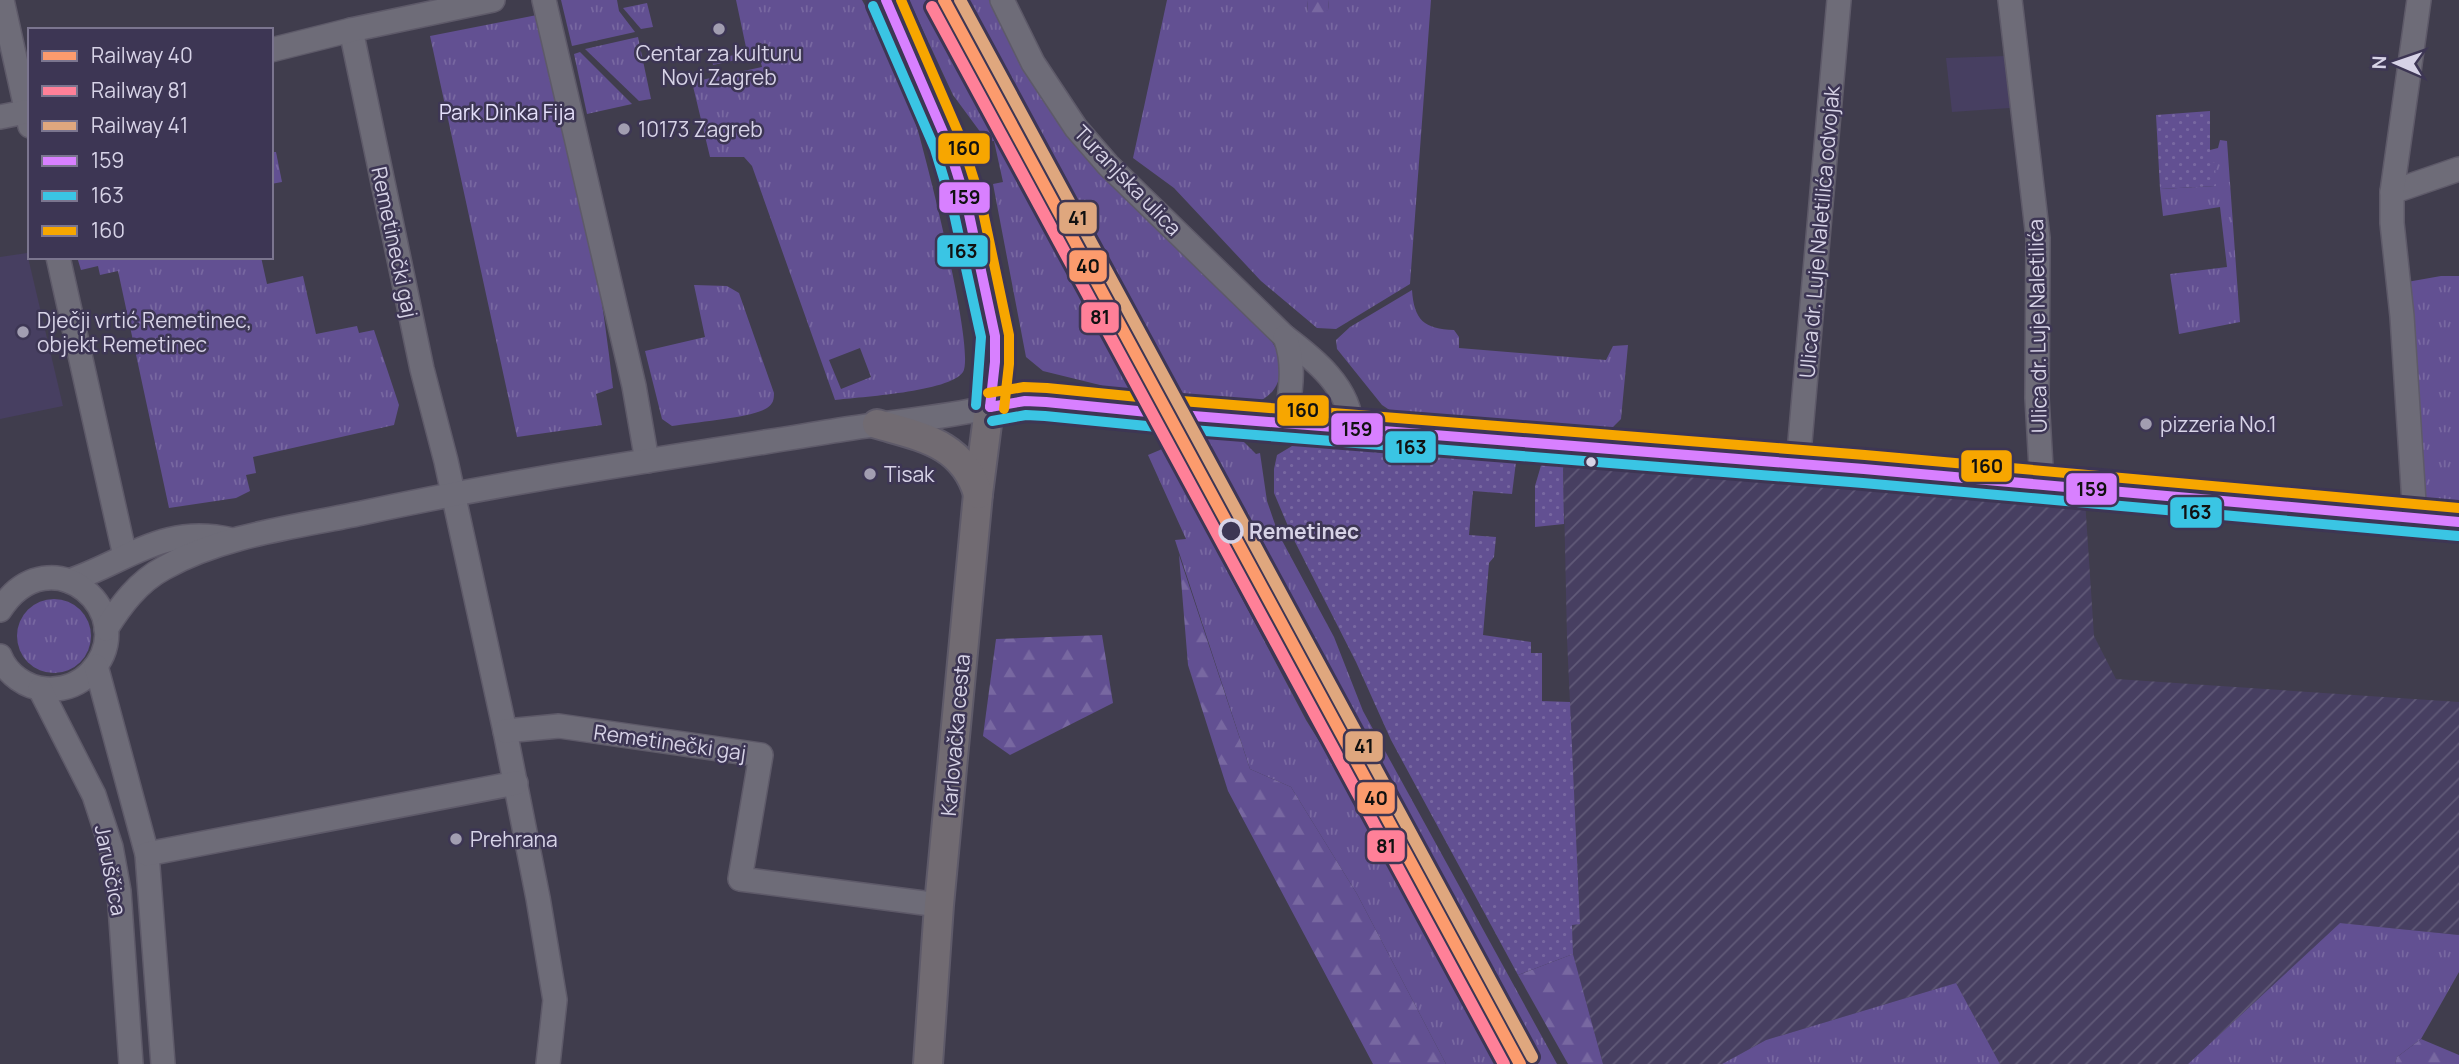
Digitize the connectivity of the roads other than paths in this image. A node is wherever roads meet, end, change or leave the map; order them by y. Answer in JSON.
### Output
{"nodes":[{"id":1,"x":2,"y":0,"type":"edge"},
{"id":2,"x":493,"y":0,"type":"edge"},
{"id":3,"x":544,"y":0,"type":"edge"},
{"id":4,"x":886,"y":0,"type":"edge"},
{"id":5,"x":1002,"y":0,"type":"edge"},
{"id":6,"x":1839,"y":0,"type":"edge"},
{"id":7,"x":2010,"y":0,"type":"edge"},
{"id":8,"x":2419,"y":0,"type":"edge"},
{"id":9,"x":351,"y":30,"type":"junction"},
{"id":10,"x":273,"y":50,"type":"edge"},
{"id":11,"x":28,"y":112,"type":"edge"},
{"id":12,"x":28,"y":116,"type":"edge"},
{"id":13,"x":0,"y":117,"type":"edge"},
{"id":14,"x":2459,"y":169,"type":"edge"},
{"id":15,"x":2392,"y":192,"type":"junction"},
{"id":16,"x":58,"y":259,"type":"edge"},
{"id":17,"x":1285,"y":337,"type":"junction"},
{"id":18,"x":990,"y":407,"type":"junction"},
{"id":19,"x":1286,"y":422,"type":"junction"},
{"id":20,"x":877,"y":424,"type":"junction"},
{"id":21,"x":1351,"y":426,"type":"junction"},
{"id":22,"x":647,"y":461,"type":"junction"},
{"id":23,"x":1798,"y":464,"type":"junction"},
{"id":24,"x":2042,"y":485,"type":"junction"},
{"id":25,"x":454,"y":494,"type":"junction"},
{"id":26,"x":978,"y":494,"type":"junction"},
{"id":27,"x":2415,"y":518,"type":"junction"},
{"id":28,"x":2459,"y":522,"type":"edge"},
{"id":29,"x":232,"y":540,"type":"junction"},
{"id":30,"x":125,"y":556,"type":"junction"},
{"id":31,"x":69,"y":581,"type":"junction"},
{"id":32,"x":3,"y":601,"type":"edge"},
{"id":33,"x":106,"y":629,"type":"junction"},
{"id":34,"x":0,"y":656,"type":"edge"},
{"id":35,"x":96,"y":666,"type":"junction"},
{"id":36,"x":40,"y":689,"type":"junction"},
{"id":37,"x":505,"y":731,"type":"junction"},
{"id":38,"x":516,"y":783,"type":"junction"},
{"id":39,"x":148,"y":854,"type":"junction"},
{"id":40,"x":939,"y":905,"type":"junction"},
{"id":41,"x":131,"y":1064,"type":"edge"},
{"id":42,"x":163,"y":1064,"type":"edge"},
{"id":43,"x":548,"y":1064,"type":"edge"},
{"id":44,"x":928,"y":1064,"type":"edge"}],
"edges":[{"from":1,"to":11,"type":"street"},
{"from":2,"to":9,"type":"street"},
{"from":3,"to":22,"type":"street"},
{"from":4,"to":18,"type":"main road","name":"Karlovačka cesta"},
{"from":5,"to":17,"type":"street","name":"Turanjska ulica"},
{"from":6,"to":23,"type":"street","name":"Ulica dr. Luje Naletilića odvojak"},
{"from":7,"to":24,"type":"street","name":"Ulica dr. Luje Naletilića"},
{"from":8,"to":15,"type":"street"},
{"from":9,"to":10,"type":"street"},
{"from":9,"to":25,"type":"street","name":"Remetinečki gaj"},
{"from":12,"to":13,"type":"street"},
{"from":14,"to":15,"type":"street"},
{"from":15,"to":27,"type":"street"},
{"from":16,"to":30,"type":"street"},
{"from":17,"to":19,"type":"street"},
{"from":17,"to":21,"type":"street","name":"Turanjska ulica"},
{"from":18,"to":19,"type":"main road"},
{"from":18,"to":20,"type":"street"},
{"from":18,"to":26,"type":"main road","name":"Karlovačka cesta"},
{"from":19,"to":21,"type":"main road"},
{"from":20,"to":22,"type":"street"},
{"from":20,"to":26,"type":"main road"},
{"from":21,"to":23,"type":"main road"},
{"from":22,"to":25,"type":"street"},
{"from":23,"to":24,"type":"main road"},
{"from":24,"to":27,"type":"main road"},
{"from":25,"to":29,"type":"street"},
{"from":25,"to":37,"type":"street","name":"Remetinečki gaj"},
{"from":26,"to":40,"type":"main road","name":"Karlovačka cesta"},
{"from":27,"to":28,"type":"main road"},
{"from":29,"to":30,"type":"street"},
{"from":29,"to":33,"type":"street"},
{"from":30,"to":31,"type":"street"},
{"from":31,"to":32,"type":"street"},
{"from":31,"to":33,"type":"street"},
{"from":33,"to":35,"type":"street"},
{"from":34,"to":36,"type":"street"},
{"from":35,"to":36,"type":"street"},
{"from":35,"to":39,"type":"street","name":"Jaruščica"},
{"from":36,"to":41,"type":"street","name":"Jaruščica"},
{"from":37,"to":38,"type":"street","name":"Remetinečki gaj"},
{"from":37,"to":40,"type":"street","name":"Remetinečki gaj"},
{"from":38,"to":39,"type":"street","name":"Jaruščica"},
{"from":38,"to":43,"type":"street","name":"Remetinečki gaj"},
{"from":39,"to":42,"type":"street","name":"Jaruščica"},
{"from":40,"to":44,"type":"main road","name":"Karlovačka cesta"}]}
